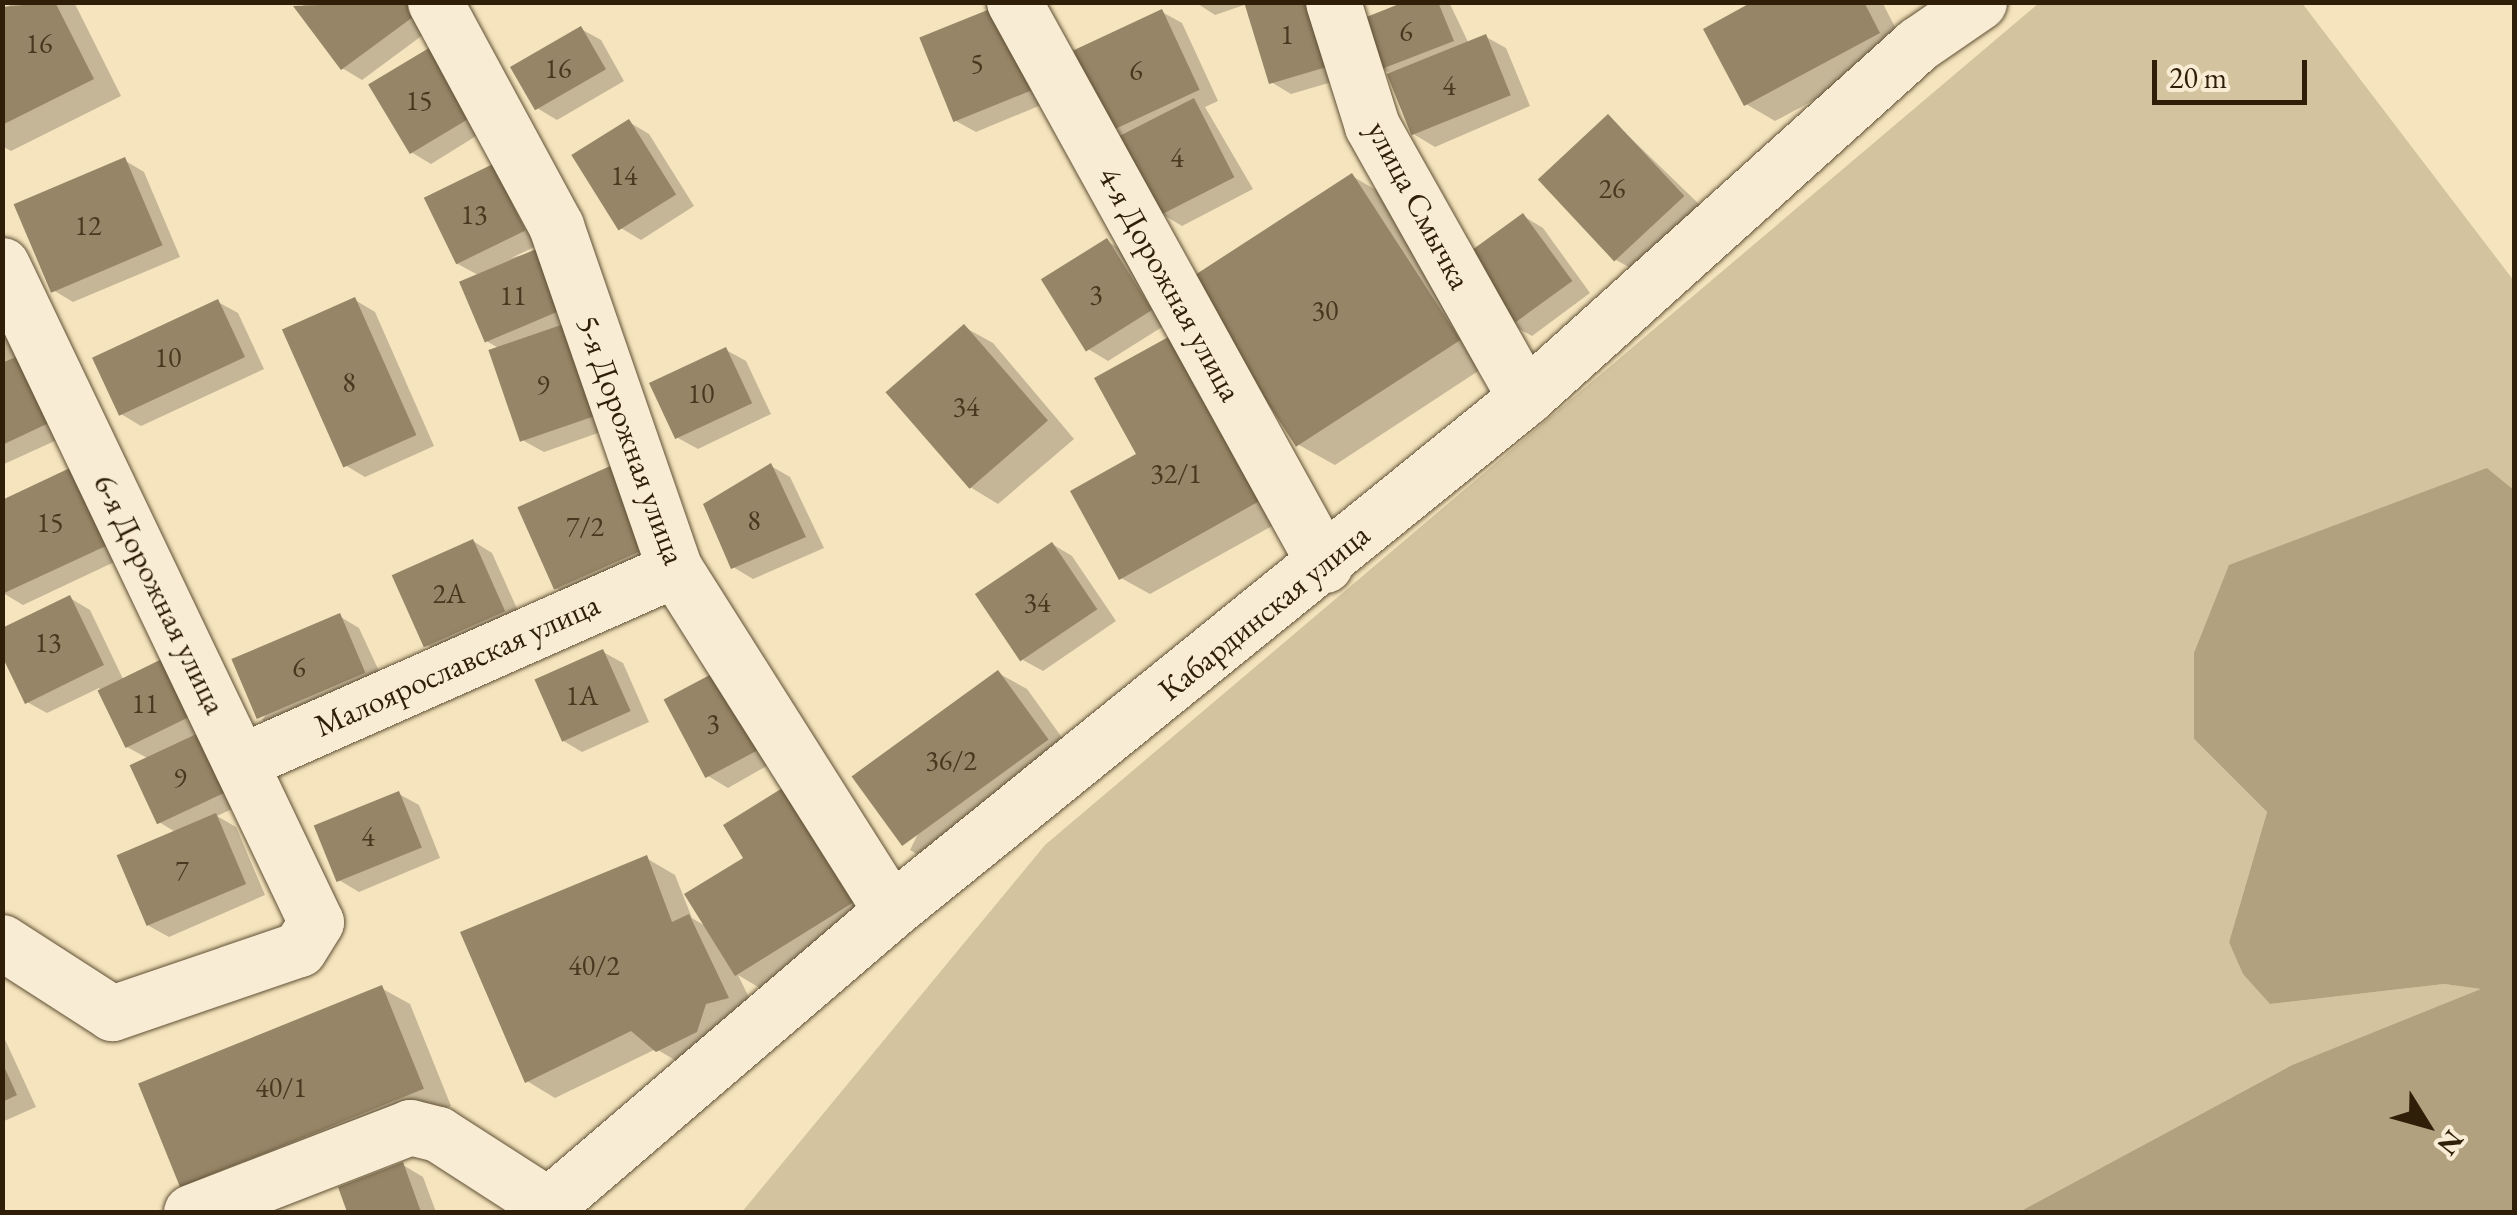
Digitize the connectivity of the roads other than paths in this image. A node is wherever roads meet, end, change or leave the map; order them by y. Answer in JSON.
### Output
{"nodes":[{"id":1,"x":434,"y":2,"type":"edge"},
{"id":2,"x":1014,"y":2,"type":"edge"},
{"id":3,"x":1333,"y":2,"type":"edge"},
{"id":4,"x":1979,"y":2,"type":"edge"},
{"id":5,"x":1906,"y":23,"type":"edge"},
{"id":6,"x":2,"y":266,"type":"edge"},
{"id":7,"x":1525,"y":398,"type":"junction"},
{"id":8,"x":1325,"y":565,"type":"junction"},
{"id":9,"x":675,"y":569,"type":"junction"},
{"id":10,"x":240,"y":762,"type":"junction"},
{"id":11,"x":891,"y":911,"type":"junction"},
{"id":12,"x":2,"y":942,"type":"edge"},
{"id":13,"x":544,"y":1209,"type":"edge"},
{"id":14,"x":191,"y":1212,"type":"edge"}],
"edges":[{"from":1,"to":9,"type":"street","name":"5-я Дорожная улица"},
{"from":2,"to":8,"type":"street","name":"4-я Дорожная улица"},
{"from":3,"to":7,"type":"street","name":"улица Смычка"},
{"from":4,"to":5,"type":"street","name":"Кабардинская улица"},
{"from":5,"to":7,"type":"street","name":"Кабардинская улица"},
{"from":6,"to":10,"type":"street","name":"6-я Дорожная улица"},
{"from":7,"to":8,"type":"street","name":"Кабардинская улица"},
{"from":8,"to":11,"type":"street","name":"Кабардинская улица"},
{"from":9,"to":10,"type":"street","name":"Малоярославская улица"},
{"from":9,"to":11,"type":"street","name":"5-я Дорожная улица"},
{"from":10,"to":12,"type":"street","name":"6-я Дорожная улица"},
{"from":11,"to":13,"type":"street","name":"Кабардинская улица"},
{"from":13,"to":14,"type":"street"}]}
